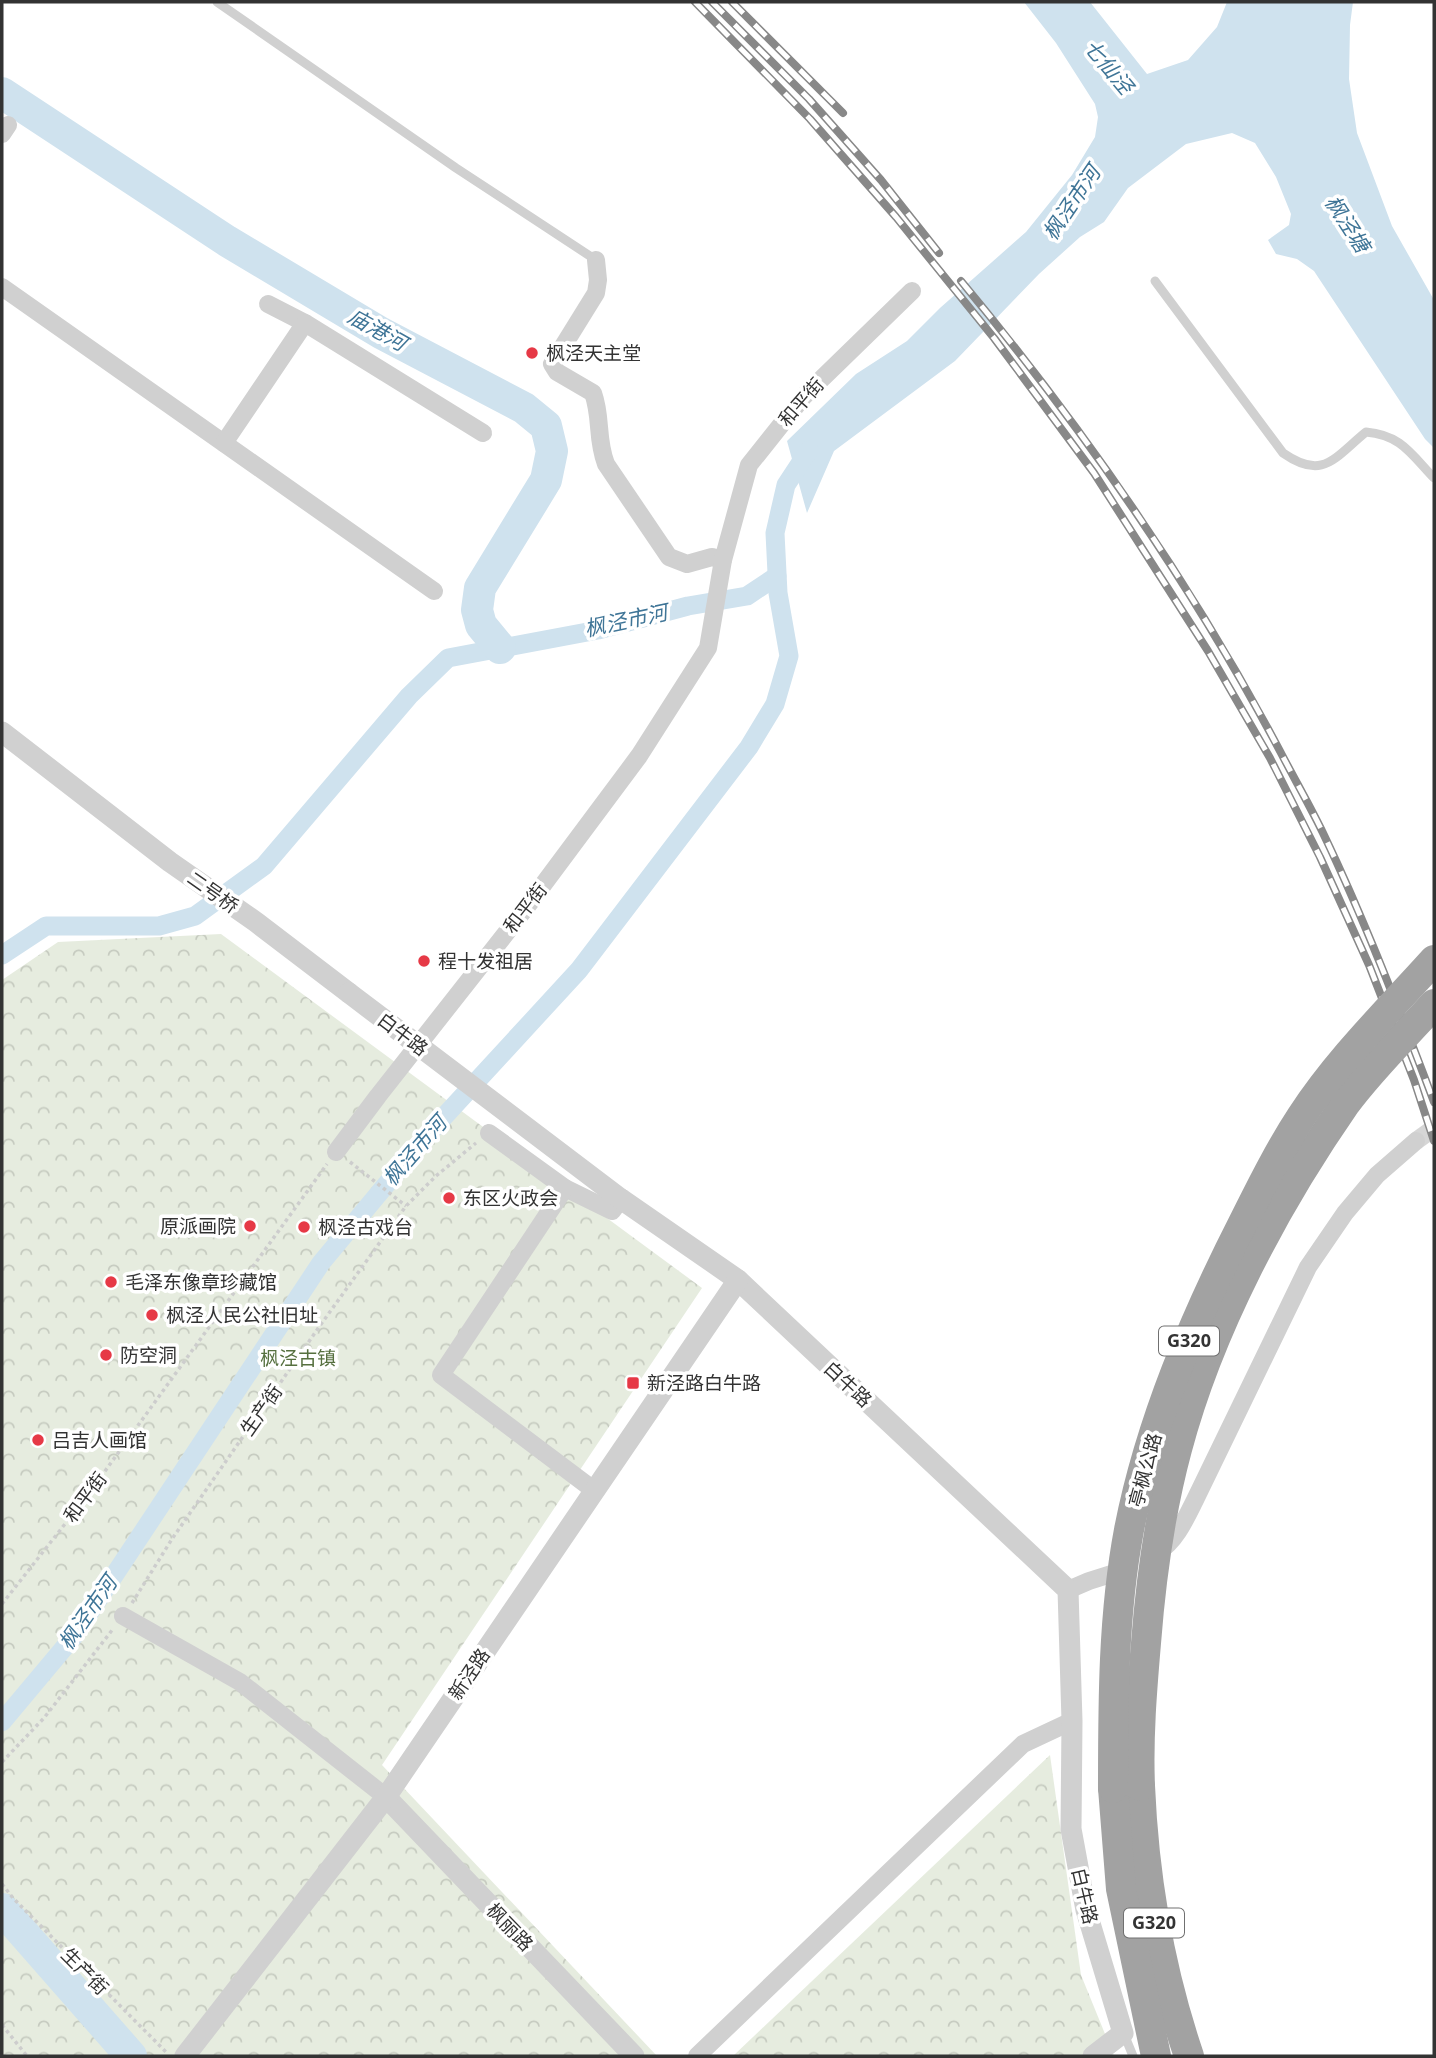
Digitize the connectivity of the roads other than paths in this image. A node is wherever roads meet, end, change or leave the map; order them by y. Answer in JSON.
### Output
{"nodes":[{"id":1,"x":217,"y":2,"type":"edge"},
{"id":2,"x":596,"y":260,"type":"joint"},
{"id":3,"x":1155,"y":281,"type":"dead end"},
{"id":4,"x":2,"y":287,"type":"edge"},
{"id":5,"x":912,"y":291,"type":"dead end"},
{"id":6,"x":268,"y":304,"type":"dead end"},
{"id":7,"x":305,"y":323,"type":"junction"},
{"id":8,"x":483,"y":433,"type":"dead end"},
{"id":9,"x":224,"y":443,"type":"junction"},
{"id":10,"x":1434,"y":478,"type":"edge"},
{"id":11,"x":722,"y":569,"type":"junction"},
{"id":12,"x":434,"y":590,"type":"dead end"},
{"id":13,"x":2,"y":732,"type":"edge"},
{"id":14,"x":256,"y":922,"type":"joint"},
{"id":15,"x":1434,"y":960,"type":"edge"},
{"id":16,"x":1434,"y":1004,"type":"edge"},
{"id":17,"x":489,"y":1133,"type":"road end"},
{"id":18,"x":1416,"y":1141,"type":"tunnel mouth"},
{"id":19,"x":336,"y":1152,"type":"road end"},
{"id":20,"x":565,"y":1188,"type":"junction"},
{"id":21,"x":621,"y":1199,"type":"junction"},
{"id":22,"x":738,"y":1280,"type":"junction"},
{"id":23,"x":594,"y":1491,"type":"junction"},
{"id":24,"x":1068,"y":1590,"type":"junction"},
{"id":25,"x":123,"y":1616,"type":"road end"},
{"id":26,"x":1072,"y":1721,"type":"junction"},
{"id":27,"x":1127,"y":1787,"type":"junction"},
{"id":28,"x":386,"y":1797,"type":"junction"},
{"id":29,"x":1123,"y":2032,"type":"junction"},
{"id":30,"x":185,"y":2056,"type":"edge"},
{"id":31,"x":634,"y":2056,"type":"edge"},
{"id":32,"x":697,"y":2056,"type":"edge"},
{"id":33,"x":1093,"y":2056,"type":"edge"},
{"id":34,"x":1133,"y":2056,"type":"edge"},
{"id":35,"x":1156,"y":2056,"type":"edge"},
{"id":36,"x":1189,"y":2056,"type":"edge"}],
"edges":[{"from":1,"to":2,"type":"lane"},
{"from":2,"to":11,"type":"street"},
{"from":3,"to":10,"type":"lane"},
{"from":4,"to":9,"type":"street"},
{"from":5,"to":11,"type":"street","name":"和平街"},
{"from":6,"to":7,"type":"street"},
{"from":7,"to":8,"type":"street"},
{"from":7,"to":9,"type":"street"},
{"from":9,"to":12,"type":"street"},
{"from":11,"to":19,"type":"street","name":"和平街"},
{"from":13,"to":14,"type":"street","name":"二号桥"},
{"from":14,"to":21,"type":"street","name":"白牛路","bridge":true},
{"from":15,"to":27,"type":"highway","name":"亭枫公路","number":"G320","bridge":true},
{"from":16,"to":27,"type":"highway","name":"亭枫公路","number":"G320","bridge":true},
{"from":17,"to":20,"type":"street"},
{"from":18,"to":24,"type":"street"},
{"from":20,"to":21,"type":"street"},
{"from":20,"to":23,"type":"street"},
{"from":21,"to":22,"type":"street","name":"白牛路"},
{"from":22,"to":23,"type":"street","name":"新泾路"},
{"from":22,"to":24,"type":"street","name":"白牛路"},
{"from":23,"to":28,"type":"street","name":"新泾路"},
{"from":24,"to":26,"type":"street","name":"白牛路"},
{"from":25,"to":28,"type":"street"},
{"from":26,"to":29,"type":"street","name":"白牛路"},
{"from":26,"to":32,"type":"street"},
{"from":27,"to":35,"type":"highway","name":"亭枫公路","number":"G320"},
{"from":27,"to":36,"type":"highway","name":"亭枫公路","number":"G320"},
{"from":28,"to":30,"type":"street","name":"新泾路"},
{"from":28,"to":31,"type":"street","name":"枫丽路"},
{"from":29,"to":33,"type":"street"},
{"from":29,"to":34,"type":"lane"}]}
